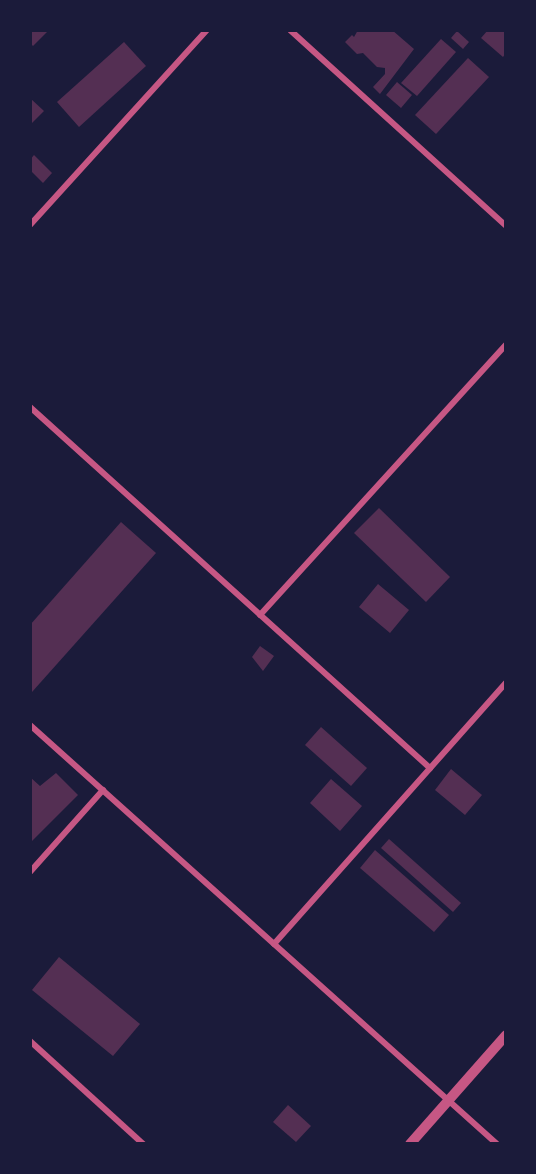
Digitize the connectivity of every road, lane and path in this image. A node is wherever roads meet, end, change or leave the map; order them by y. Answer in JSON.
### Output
{"nodes":[{"id":1,"x":207,"y":30,"type":"edge"},
{"id":2,"x":290,"y":30,"type":"edge"},
{"id":3,"x":30,"y":225,"type":"edge"},
{"id":4,"x":506,"y":226,"type":"edge"},
{"id":5,"x":506,"y":345,"type":"edge"},
{"id":6,"x":30,"y":407,"type":"edge"},
{"id":7,"x":261,"y":615,"type":"junction"},
{"id":8,"x":506,"y":683,"type":"edge"},
{"id":9,"x":30,"y":725,"type":"edge"},
{"id":10,"x":430,"y":768,"type":"junction"},
{"id":11,"x":103,"y":790,"type":"junction"},
{"id":12,"x":30,"y":872,"type":"edge"},
{"id":13,"x":274,"y":944,"type":"junction"},
{"id":14,"x":506,"y":1035,"type":"edge"},
{"id":15,"x":30,"y":1041,"type":"edge"},
{"id":16,"x":448,"y":1100,"type":"junction"},
{"id":17,"x":143,"y":1144,"type":"edge"},
{"id":18,"x":410,"y":1144,"type":"edge"},
{"id":19,"x":497,"y":1144,"type":"edge"}],
"edges":[{"from":1,"to":3,"type":"street"},
{"from":2,"to":4,"type":"street"},
{"from":5,"to":7,"type":"street"},
{"from":6,"to":7,"type":"street"},
{"from":7,"to":10,"type":"street"},
{"from":8,"to":10,"type":"street"},
{"from":9,"to":11,"type":"street"},
{"from":10,"to":13,"type":"street"},
{"from":11,"to":12,"type":"street"},
{"from":11,"to":13,"type":"street"},
{"from":13,"to":16,"type":"street"},
{"from":14,"to":16,"type":"street"},
{"from":15,"to":17,"type":"street"},
{"from":16,"to":18,"type":"street"},
{"from":16,"to":19,"type":"street"}]}
